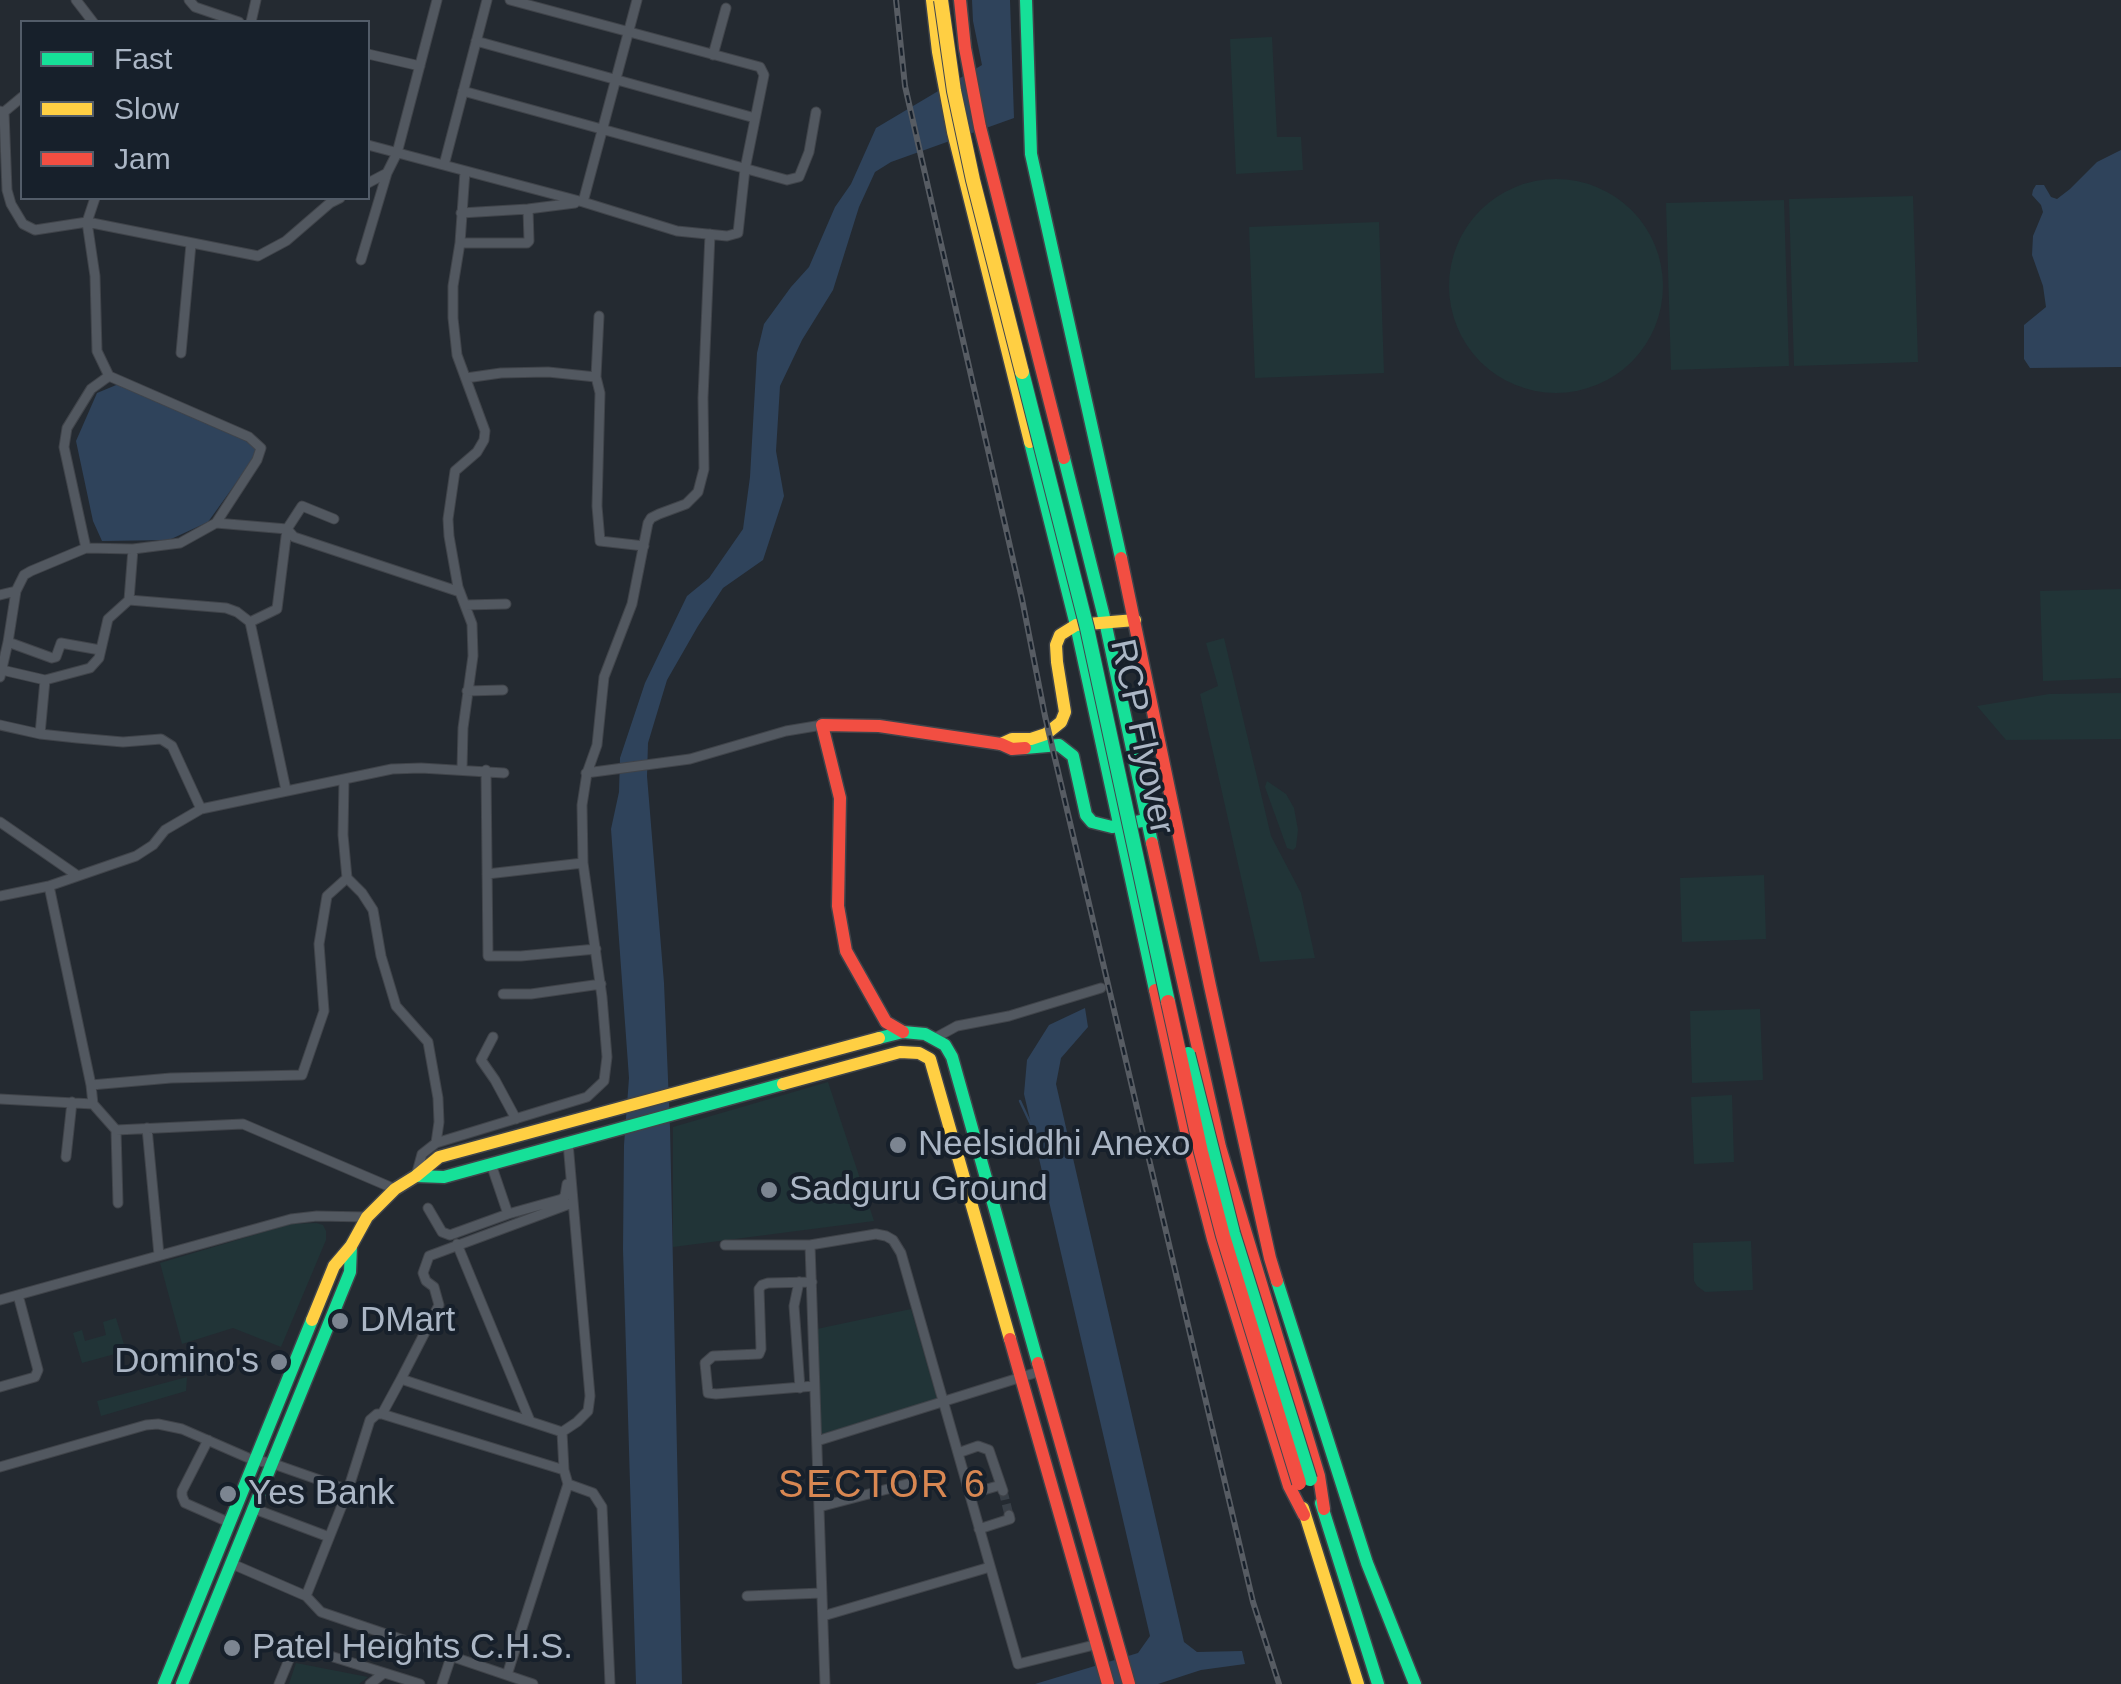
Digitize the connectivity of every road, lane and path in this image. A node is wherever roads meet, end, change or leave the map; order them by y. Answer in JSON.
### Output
{"nodes":[{"id":1,"x":76,"y":0,"type":"edge"},
{"id":2,"x":189,"y":0,"type":"edge"},
{"id":3,"x":436,"y":0,"type":"edge"},
{"id":4,"x":487,"y":0,"type":"edge"},
{"id":5,"x":510,"y":0,"type":"edge"},
{"id":6,"x":636,"y":0,"type":"edge"},
{"id":7,"x":932,"y":0,"type":"edge"},
{"id":8,"x":941,"y":0,"type":"edge"},
{"id":9,"x":950,"y":0,"type":"edge"},
{"id":10,"x":960,"y":0,"type":"edge"},
{"id":11,"x":1026,"y":0,"type":"edge"},
{"id":12,"x":726,"y":8,"type":"dead end"},
{"id":13,"x":91,"y":20,"type":"edge"},
{"id":14,"x":233,"y":20,"type":"edge"},
{"id":15,"x":629,"y":32,"type":"junction"},
{"id":16,"x":476,"y":41,"type":"junction"},
{"id":17,"x":370,"y":54,"type":"edge"},
{"id":18,"x":713,"y":55,"type":"junction"},
{"id":19,"x":420,"y":66,"type":"junction"},
{"id":20,"x":616,"y":80,"type":"junction"},
{"id":21,"x":463,"y":91,"type":"junction"},
{"id":22,"x":2,"y":112,"type":"edge"},
{"id":23,"x":816,"y":112,"type":"dead end"},
{"id":24,"x":755,"y":118,"type":"junction"},
{"id":25,"x":602,"y":129,"type":"junction"},
{"id":26,"x":370,"y":146,"type":"edge"},
{"id":27,"x":397,"y":153,"type":"junction"},
{"id":28,"x":444,"y":165,"type":"junction"},
{"id":29,"x":745,"y":170,"type":"junction"},
{"id":30,"x":465,"y":171,"type":"junction"},
{"id":31,"x":388,"y":173,"type":"junction"},
{"id":32,"x":370,"y":182,"type":"edge"},
{"id":33,"x":3,"y":191,"type":"edge"},
{"id":34,"x":94,"y":200,"type":"edge"},
{"id":35,"x":337,"y":200,"type":"edge"},
{"id":36,"x":583,"y":202,"type":"junction"},
{"id":37,"x":528,"y":210,"type":"junction"},
{"id":38,"x":461,"y":213,"type":"junction"},
{"id":39,"x":87,"y":222,"type":"junction"},
{"id":40,"x":710,"y":234,"type":"junction"},
{"id":41,"x":460,"y":243,"type":"junction"},
{"id":42,"x":191,"y":244,"type":"junction"},
{"id":43,"x":361,"y":260,"type":"dead end"},
{"id":44,"x":599,"y":316,"type":"dead end"},
{"id":45,"x":182,"y":353,"type":"dead end"},
{"id":46,"x":109,"y":376,"type":"junction"},
{"id":47,"x":596,"y":377,"type":"junction"},
{"id":48,"x":466,"y":378,"type":"junction"},
{"id":49,"x":334,"y":519,"type":"dead end"},
{"id":50,"x":216,"y":523,"type":"junction"},
{"id":51,"x":290,"y":534,"type":"junction"},
{"id":52,"x":644,"y":546,"type":"junction"},
{"id":53,"x":86,"y":548,"type":"junction"},
{"id":54,"x":132,"y":548,"type":"junction"},
{"id":55,"x":16,"y":591,"type":"junction"},
{"id":56,"x":460,"y":592,"type":"junction"},
{"id":57,"x":0,"y":595,"type":"edge"},
{"id":58,"x":130,"y":600,"type":"junction"},
{"id":59,"x":506,"y":604,"type":"dead end"},
{"id":60,"x":465,"y":605,"type":"junction"},
{"id":61,"x":1135,"y":620,"type":"junction"},
{"id":62,"x":1105,"y":621,"type":"junction"},
{"id":63,"x":250,"y":622,"type":"junction"},
{"id":64,"x":1076,"y":625,"type":"junction"},
{"id":65,"x":8,"y":642,"type":"junction"},
{"id":66,"x":100,"y":650,"type":"junction"},
{"id":67,"x":1,"y":673,"type":"edge"},
{"id":68,"x":46,"y":680,"type":"junction"},
{"id":69,"x":502,"y":690,"type":"dead end"},
{"id":70,"x":467,"y":691,"type":"junction"},
{"id":71,"x":0,"y":725,"type":"edge"},
{"id":72,"x":822,"y":726,"type":"junction"},
{"id":73,"x":40,"y":734,"type":"junction"},
{"id":74,"x":1001,"y":744,"type":"junction"},
{"id":75,"x":462,"y":770,"type":"junction"},
{"id":76,"x":486,"y":770,"type":"junction"},
{"id":77,"x":504,"y":773,"type":"dead end"},
{"id":78,"x":584,"y":773,"type":"junction"},
{"id":79,"x":344,"y":779,"type":"junction"},
{"id":80,"x":286,"y":790,"type":"junction"},
{"id":81,"x":201,"y":809,"type":"junction"},
{"id":82,"x":1146,"y":820,"type":"junction"},
{"id":83,"x":0,"y":822,"type":"edge"},
{"id":84,"x":1120,"y":825,"type":"junction"},
{"id":85,"x":583,"y":863,"type":"junction"},
{"id":86,"x":488,"y":874,"type":"junction"},
{"id":87,"x":78,"y":876,"type":"junction"},
{"id":88,"x":347,"y":878,"type":"junction"},
{"id":89,"x":49,"y":886,"type":"junction"},
{"id":90,"x":0,"y":896,"type":"edge"},
{"id":91,"x":596,"y":949,"type":"junction"},
{"id":92,"x":600,"y":984,"type":"junction"},
{"id":93,"x":1101,"y":988,"type":"dead end"},
{"id":94,"x":504,"y":994,"type":"dead end"},
{"id":95,"x":903,"y":1032,"type":"junction"},
{"id":96,"x":493,"y":1037,"type":"dead end"},
{"id":97,"x":935,"y":1038,"type":"junction"},
{"id":98,"x":906,"y":1052,"type":"junction"},
{"id":99,"x":91,"y":1086,"type":"junction"},
{"id":100,"x":0,"y":1100,"type":"edge"},
{"id":101,"x":72,"y":1102,"type":"junction"},
{"id":102,"x":92,"y":1104,"type":"junction"},
{"id":103,"x":585,"y":1118,"type":"junction"},
{"id":104,"x":516,"y":1119,"type":"junction"},
{"id":105,"x":147,"y":1128,"type":"junction"},
{"id":106,"x":116,"y":1130,"type":"junction"},
{"id":107,"x":589,"y":1137,"type":"junction"},
{"id":108,"x":436,"y":1143,"type":"junction"},
{"id":109,"x":568,"y":1143,"type":"junction"},
{"id":110,"x":66,"y":1157,"type":"dead end"},
{"id":111,"x":491,"y":1164,"type":"junction"},
{"id":112,"x":566,"y":1172,"type":"dead end"},
{"id":113,"x":416,"y":1176,"type":"junction"},
{"id":114,"x":395,"y":1189,"type":"junction"},
{"id":115,"x":572,"y":1202,"type":"junction"},
{"id":116,"x":118,"y":1203,"type":"dead end"},
{"id":117,"x":428,"y":1208,"type":"dead end"},
{"id":118,"x":508,"y":1214,"type":"junction"},
{"id":119,"x":367,"y":1217,"type":"junction"},
{"id":120,"x":457,"y":1244,"type":"junction"},
{"id":121,"x":725,"y":1244,"type":"dead end"},
{"id":122,"x":810,"y":1245,"type":"junction"},
{"id":123,"x":351,"y":1246,"type":"junction"},
{"id":124,"x":159,"y":1254,"type":"junction"},
{"id":125,"x":799,"y":1282,"type":"junction"},
{"id":126,"x":812,"y":1282,"type":"junction"},
{"id":127,"x":18,"y":1295,"type":"junction"},
{"id":128,"x":0,"y":1300,"type":"edge"},
{"id":129,"x":1041,"y":1371,"type":"junction"},
{"id":130,"x":1022,"y":1377,"type":"junction"},
{"id":131,"x":401,"y":1378,"type":"junction"},
{"id":132,"x":814,"y":1386,"type":"junction"},
{"id":133,"x":0,"y":1387,"type":"edge"},
{"id":134,"x":800,"y":1388,"type":"junction"},
{"id":135,"x":943,"y":1401,"type":"junction"},
{"id":136,"x":382,"y":1414,"type":"junction"},
{"id":137,"x":530,"y":1421,"type":"junction"},
{"id":138,"x":562,"y":1432,"type":"junction"},
{"id":139,"x":208,"y":1440,"type":"junction"},
{"id":140,"x":817,"y":1441,"type":"junction"},
{"id":141,"x":958,"y":1453,"type":"junction"},
{"id":142,"x":253,"y":1460,"type":"junction"},
{"id":143,"x":271,"y":1462,"type":"junction"},
{"id":144,"x":0,"y":1466,"type":"edge"},
{"id":145,"x":564,"y":1470,"type":"junction"},
{"id":146,"x":922,"y":1480,"type":"dead end"},
{"id":147,"x":1305,"y":1481,"type":"junction"},
{"id":148,"x":568,"y":1484,"type":"junction"},
{"id":149,"x":348,"y":1490,"type":"junction"},
{"id":150,"x":980,"y":1490,"type":"dead end"},
{"id":151,"x":819,"y":1506,"type":"junction"},
{"id":152,"x":252,"y":1508,"type":"junction"},
{"id":153,"x":1324,"y":1509,"type":"junction"},
{"id":154,"x":1010,"y":1515,"type":"dead end"},
{"id":155,"x":1304,"y":1515,"type":"junction"},
{"id":156,"x":228,"y":1522,"type":"junction"},
{"id":157,"x":979,"y":1530,"type":"junction"},
{"id":158,"x":330,"y":1537,"type":"junction"},
{"id":159,"x":230,"y":1563,"type":"junction"},
{"id":160,"x":990,"y":1567,"type":"junction"},
{"id":161,"x":822,"y":1594,"type":"junction"},
{"id":162,"x":306,"y":1596,"type":"junction"},
{"id":163,"x":747,"y":1596,"type":"dead end"},
{"id":164,"x":823,"y":1616,"type":"junction"},
{"id":165,"x":1098,"y":1648,"type":"junction"},
{"id":166,"x":451,"y":1657,"type":"junction"},
{"id":167,"x":384,"y":1673,"type":"junction"},
{"id":168,"x":507,"y":1676,"type":"junction"},
{"id":169,"x":164,"y":1684,"type":"edge"},
{"id":170,"x":182,"y":1684,"type":"edge"},
{"id":171,"x":279,"y":1684,"type":"edge"},
{"id":172,"x":370,"y":1684,"type":"edge"},
{"id":173,"x":420,"y":1684,"type":"edge"},
{"id":174,"x":442,"y":1684,"type":"edge"},
{"id":175,"x":532,"y":1684,"type":"edge"},
{"id":176,"x":610,"y":1684,"type":"edge"},
{"id":177,"x":825,"y":1684,"type":"edge"},
{"id":178,"x":1108,"y":1684,"type":"edge"},
{"id":179,"x":1128,"y":1684,"type":"edge"},
{"id":180,"x":1358,"y":1684,"type":"edge"},
{"id":181,"x":1378,"y":1684,"type":"edge"},
{"id":182,"x":1415,"y":1684,"type":"edge"}],
"edges":[{"from":1,"to":13,"type":"street"},
{"from":2,"to":14,"type":"street"},
{"from":3,"to":19,"type":"street"},
{"from":4,"to":16,"type":"street"},
{"from":5,"to":15,"type":"street"},
{"from":6,"to":15,"type":"street"},
{"from":7,"to":64,"type":"main road"},
{"from":8,"to":147,"type":"main road","name":"RCP Flyover","bridge":true},
{"from":9,"to":147,"type":"main road","name":"RCP Flyover","bridge":true},
{"from":10,"to":62,"type":"main road"},
{"from":11,"to":61,"type":"main road"},
{"from":12,"to":18,"type":"street"},
{"from":15,"to":18,"type":"street"},
{"from":15,"to":20,"type":"street"},
{"from":16,"to":20,"type":"street"},
{"from":16,"to":21,"type":"street"},
{"from":17,"to":19,"type":"street"},
{"from":18,"to":24,"type":"street"},
{"from":19,"to":27,"type":"street"},
{"from":20,"to":24,"type":"street"},
{"from":20,"to":25,"type":"street"},
{"from":21,"to":25,"type":"street"},
{"from":21,"to":28,"type":"street"},
{"from":22,"to":33,"type":"street"},
{"from":23,"to":29,"type":"street"},
{"from":24,"to":29,"type":"street"},
{"from":25,"to":29,"type":"street"},
{"from":25,"to":36,"type":"street"},
{"from":26,"to":27,"type":"street"},
{"from":27,"to":28,"type":"street"},
{"from":27,"to":31,"type":"street"},
{"from":28,"to":30,"type":"street"},
{"from":29,"to":40,"type":"street"},
{"from":30,"to":36,"type":"street"},
{"from":30,"to":38,"type":"street"},
{"from":31,"to":32,"type":"street"},
{"from":31,"to":43,"type":"street"},
{"from":33,"to":39,"type":"street"},
{"from":34,"to":39,"type":"street"},
{"from":35,"to":42,"type":"street"},
{"from":36,"to":37,"type":"street"},
{"from":36,"to":40,"type":"street"},
{"from":37,"to":38,"type":"street"},
{"from":37,"to":41,"type":"street"},
{"from":38,"to":41,"type":"street"},
{"from":39,"to":42,"type":"street"},
{"from":39,"to":46,"type":"street"},
{"from":40,"to":52,"type":"street"},
{"from":41,"to":48,"type":"street"},
{"from":42,"to":45,"type":"street"},
{"from":44,"to":47,"type":"street"},
{"from":46,"to":50,"type":"street"},
{"from":46,"to":53,"type":"street"},
{"from":47,"to":48,"type":"street"},
{"from":47,"to":52,"type":"street"},
{"from":48,"to":56,"type":"street"},
{"from":49,"to":51,"type":"street"},
{"from":50,"to":51,"type":"street"},
{"from":50,"to":54,"type":"street"},
{"from":51,"to":56,"type":"street"},
{"from":51,"to":63,"type":"street"},
{"from":52,"to":78,"type":"street"},
{"from":53,"to":54,"type":"street"},
{"from":53,"to":55,"type":"street"},
{"from":54,"to":58,"type":"street"},
{"from":55,"to":57,"type":"street"},
{"from":55,"to":65,"type":"street"},
{"from":56,"to":60,"type":"street"},
{"from":58,"to":63,"type":"street"},
{"from":58,"to":66,"type":"street"},
{"from":59,"to":60,"type":"street"},
{"from":60,"to":70,"type":"street"},
{"from":61,"to":62,"type":"main road"},
{"from":61,"to":182,"type":"main road"},
{"from":62,"to":64,"type":"main road"},
{"from":62,"to":82,"type":"main road"},
{"from":63,"to":80,"type":"street"},
{"from":64,"to":74,"type":"main road"},
{"from":64,"to":84,"type":"main road"},
{"from":65,"to":66,"type":"street"},
{"from":65,"to":67,"type":"street"},
{"from":66,"to":68,"type":"street"},
{"from":67,"to":68,"type":"street"},
{"from":68,"to":73,"type":"street"},
{"from":69,"to":70,"type":"street"},
{"from":70,"to":75,"type":"street"},
{"from":71,"to":73,"type":"street"},
{"from":72,"to":74,"type":"main road"},
{"from":72,"to":78,"type":"street"},
{"from":72,"to":95,"type":"main road"},
{"from":73,"to":81,"type":"street"},
{"from":74,"to":84,"type":"main road"},
{"from":75,"to":76,"type":"street"},
{"from":75,"to":79,"type":"street"},
{"from":76,"to":77,"type":"street"},
{"from":76,"to":86,"type":"street"},
{"from":78,"to":85,"type":"street"},
{"from":79,"to":80,"type":"street"},
{"from":79,"to":88,"type":"street"},
{"from":80,"to":81,"type":"street"},
{"from":81,"to":87,"type":"street"},
{"from":82,"to":84,"type":"main road"},
{"from":82,"to":153,"type":"main road"},
{"from":83,"to":87,"type":"street"},
{"from":84,"to":155,"type":"main road"},
{"from":85,"to":86,"type":"street"},
{"from":85,"to":91,"type":"street"},
{"from":86,"to":91,"type":"street"},
{"from":87,"to":89,"type":"street"},
{"from":88,"to":99,"type":"street"},
{"from":88,"to":108,"type":"street"},
{"from":89,"to":90,"type":"street"},
{"from":89,"to":99,"type":"street"},
{"from":91,"to":92,"type":"street"},
{"from":92,"to":94,"type":"street"},
{"from":92,"to":104,"type":"street"},
{"from":93,"to":97,"type":"street"},
{"from":95,"to":97,"type":"main road"},
{"from":95,"to":98,"type":"main road"},
{"from":95,"to":103,"type":"main road"},
{"from":96,"to":104,"type":"street"},
{"from":97,"to":129,"type":"main road"},
{"from":98,"to":107,"type":"main road"},
{"from":98,"to":130,"type":"main road"},
{"from":99,"to":102,"type":"street"},
{"from":100,"to":101,"type":"street"},
{"from":101,"to":102,"type":"street"},
{"from":101,"to":110,"type":"street"},
{"from":102,"to":106,"type":"street"},
{"from":103,"to":107,"type":"main road"},
{"from":103,"to":113,"type":"main road"},
{"from":104,"to":108,"type":"street"},
{"from":105,"to":106,"type":"street"},
{"from":105,"to":114,"type":"street"},
{"from":105,"to":124,"type":"street"},
{"from":106,"to":116,"type":"street"},
{"from":107,"to":109,"type":"main road"},
{"from":108,"to":113,"type":"street"},
{"from":109,"to":111,"type":"main road"},
{"from":109,"to":115,"type":"street"},
{"from":111,"to":113,"type":"main road"},
{"from":111,"to":118,"type":"street"},
{"from":112,"to":118,"type":"street"},
{"from":113,"to":114,"type":"main road"},
{"from":114,"to":119,"type":"main road"},
{"from":115,"to":120,"type":"street"},
{"from":115,"to":138,"type":"street"},
{"from":117,"to":118,"type":"street"},
{"from":119,"to":123,"type":"main road"},
{"from":119,"to":124,"type":"street"},
{"from":120,"to":131,"type":"street"},
{"from":120,"to":137,"type":"street"},
{"from":121,"to":122,"type":"street"},
{"from":122,"to":126,"type":"street"},
{"from":122,"to":135,"type":"street"},
{"from":123,"to":142,"type":"main road"},
{"from":123,"to":143,"type":"main road"},
{"from":124,"to":127,"type":"street"},
{"from":125,"to":126,"type":"street"},
{"from":125,"to":134,"type":"street"},
{"from":125,"to":134,"type":"street"},
{"from":126,"to":132,"type":"street"},
{"from":127,"to":128,"type":"street"},
{"from":127,"to":133,"type":"street"},
{"from":129,"to":130,"type":"street"},
{"from":129,"to":179,"type":"main road"},
{"from":130,"to":135,"type":"street"},
{"from":130,"to":165,"type":"main road"},
{"from":131,"to":136,"type":"street"},
{"from":131,"to":137,"type":"street"},
{"from":132,"to":134,"type":"street"},
{"from":132,"to":140,"type":"street"},
{"from":135,"to":140,"type":"street"},
{"from":135,"to":141,"type":"street"},
{"from":136,"to":145,"type":"street"},
{"from":136,"to":149,"type":"street"},
{"from":137,"to":138,"type":"street"},
{"from":138,"to":145,"type":"street"},
{"from":139,"to":142,"type":"street"},
{"from":139,"to":144,"type":"street"},
{"from":139,"to":156,"type":"street"},
{"from":140,"to":151,"type":"street"},
{"from":141,"to":150,"type":"street"},
{"from":141,"to":157,"type":"street"},
{"from":142,"to":143,"type":"street"},
{"from":142,"to":156,"type":"main road"},
{"from":143,"to":149,"type":"street"},
{"from":143,"to":152,"type":"main road"},
{"from":145,"to":148,"type":"street"},
{"from":146,"to":151,"type":"street"},
{"from":147,"to":153,"type":"main road"},
{"from":147,"to":155,"type":"main road"},
{"from":148,"to":168,"type":"street"},
{"from":148,"to":176,"type":"street"},
{"from":149,"to":158,"type":"street"},
{"from":151,"to":161,"type":"street"},
{"from":152,"to":158,"type":"street"},
{"from":152,"to":159,"type":"main road"},
{"from":153,"to":181,"type":"main road"},
{"from":154,"to":157,"type":"street"},
{"from":155,"to":180,"type":"main road"},
{"from":156,"to":169,"type":"main road"},
{"from":157,"to":160,"type":"street"},
{"from":158,"to":162,"type":"street"},
{"from":159,"to":162,"type":"street"},
{"from":159,"to":170,"type":"main road"},
{"from":160,"to":164,"type":"street"},
{"from":160,"to":165,"type":"street"},
{"from":161,"to":163,"type":"street"},
{"from":161,"to":164,"type":"street"},
{"from":162,"to":166,"type":"street"},
{"from":164,"to":177,"type":"street"},
{"from":165,"to":178,"type":"main road"},
{"from":166,"to":168,"type":"street"},
{"from":166,"to":174,"type":"street"},
{"from":167,"to":171,"type":"street"},
{"from":167,"to":172,"type":"street"},
{"from":167,"to":173,"type":"street"},
{"from":168,"to":175,"type":"street"}]}
